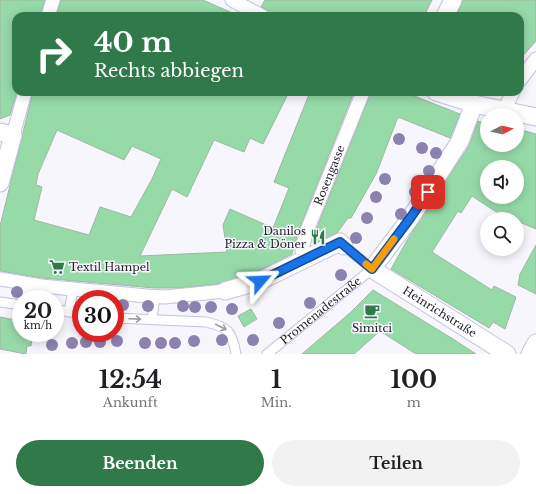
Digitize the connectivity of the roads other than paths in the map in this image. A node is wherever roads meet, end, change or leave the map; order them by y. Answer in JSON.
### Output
{"nodes":[{"id":1,"x":53,"y":0,"type":"edge"},
{"id":2,"x":232,"y":0,"type":"edge"},
{"id":3,"x":454,"y":0,"type":"edge"},
{"id":4,"x":49,"y":12,"type":"edge"},
{"id":5,"x":255,"y":12,"type":"edge"},
{"id":6,"x":447,"y":12,"type":"edge"},
{"id":7,"x":536,"y":59,"type":"edge"},
{"id":8,"x":524,"y":75,"type":"edge"},
{"id":9,"x":23,"y":96,"type":"edge"},
{"id":10,"x":361,"y":96,"type":"edge"},
{"id":11,"x":449,"y":96,"type":"edge"},
{"id":12,"x":510,"y":96,"type":"edge"},
{"id":13,"x":474,"y":104,"type":"junction"},
{"id":14,"x":494,"y":108,"type":"edge"},
{"id":15,"x":505,"y":108,"type":"edge"},
{"id":16,"x":524,"y":114,"type":"edge"},
{"id":17,"x":536,"y":117,"type":"edge"},
{"id":18,"x":6,"y":134,"type":"edge"},
{"id":19,"x":0,"y":183,"type":"edge"},
{"id":20,"x":344,"y":246,"type":"joint"},
{"id":21,"x":304,"y":259,"type":"junction"},
{"id":22,"x":372,"y":269,"type":"junction"},
{"id":23,"x":0,"y":279,"type":"edge"},
{"id":24,"x":28,"y":284,"type":"junction"},
{"id":25,"x":27,"y":290,"type":"edge"},
{"id":26,"x":72,"y":290,"type":"joint"},
{"id":27,"x":225,"y":291,"type":"joint"},
{"id":28,"x":124,"y":294,"type":"edge"},
{"id":29,"x":155,"y":296,"type":"junction"},
{"id":30,"x":0,"y":302,"type":"edge"},
{"id":31,"x":12,"y":304,"type":"edge"},
{"id":32,"x":64,"y":311,"type":"edge"},
{"id":33,"x":69,"y":312,"type":"junction"},
{"id":34,"x":72,"y":312,"type":"edge"},
{"id":35,"x":124,"y":317,"type":"edge"},
{"id":36,"x":152,"y":319,"type":"junction"},
{"id":37,"x":536,"y":343,"type":"edge"},
{"id":38,"x":236,"y":354,"type":"edge"},
{"id":39,"x":267,"y":354,"type":"edge"},
{"id":40,"x":507,"y":354,"type":"edge"},
{"id":41,"x":530,"y":354,"type":"edge"}],
"edges":[{"from":1,"to":4,"type":"street"},
{"from":2,"to":5,"type":"street"},
{"from":3,"to":6,"type":"street"},
{"from":7,"to":8,"type":"street"},
{"from":9,"to":18,"type":"street"},
{"from":10,"to":21,"type":"street","name":"Rosengasse"},
{"from":11,"to":13,"type":"street"},
{"from":12,"to":15,"type":"street"},
{"from":13,"to":14,"type":"street"},
{"from":13,"to":22,"type":"street","name":"Promenadestraße"},
{"from":16,"to":17,"type":"street"},
{"from":18,"to":19,"type":"street"},
{"from":20,"to":21,"type":"street"},
{"from":20,"to":22,"type":"lane"},
{"from":21,"to":27,"type":"street"},
{"from":22,"to":39,"type":"lane","name":"Promenadestraße"},
{"from":22,"to":40,"type":"street","name":"Heinrichstraße"},
{"from":23,"to":24,"type":"street"},
{"from":24,"to":25,"type":"lane"},
{"from":24,"to":26,"type":"street"},
{"from":26,"to":33,"type":"lane"},
{"from":27,"to":29,"type":"street"},
{"from":28,"to":29,"type":"street"},
{"from":29,"to":36,"type":"lane"},
{"from":30,"to":31,"type":"lane"},
{"from":32,"to":33,"type":"lane"},
{"from":33,"to":34,"type":"lane"},
{"from":35,"to":36,"type":"lane","one_way":true},
{"from":36,"to":38,"type":"lane","one_way":true},
{"from":37,"to":41,"type":"street"}]}
